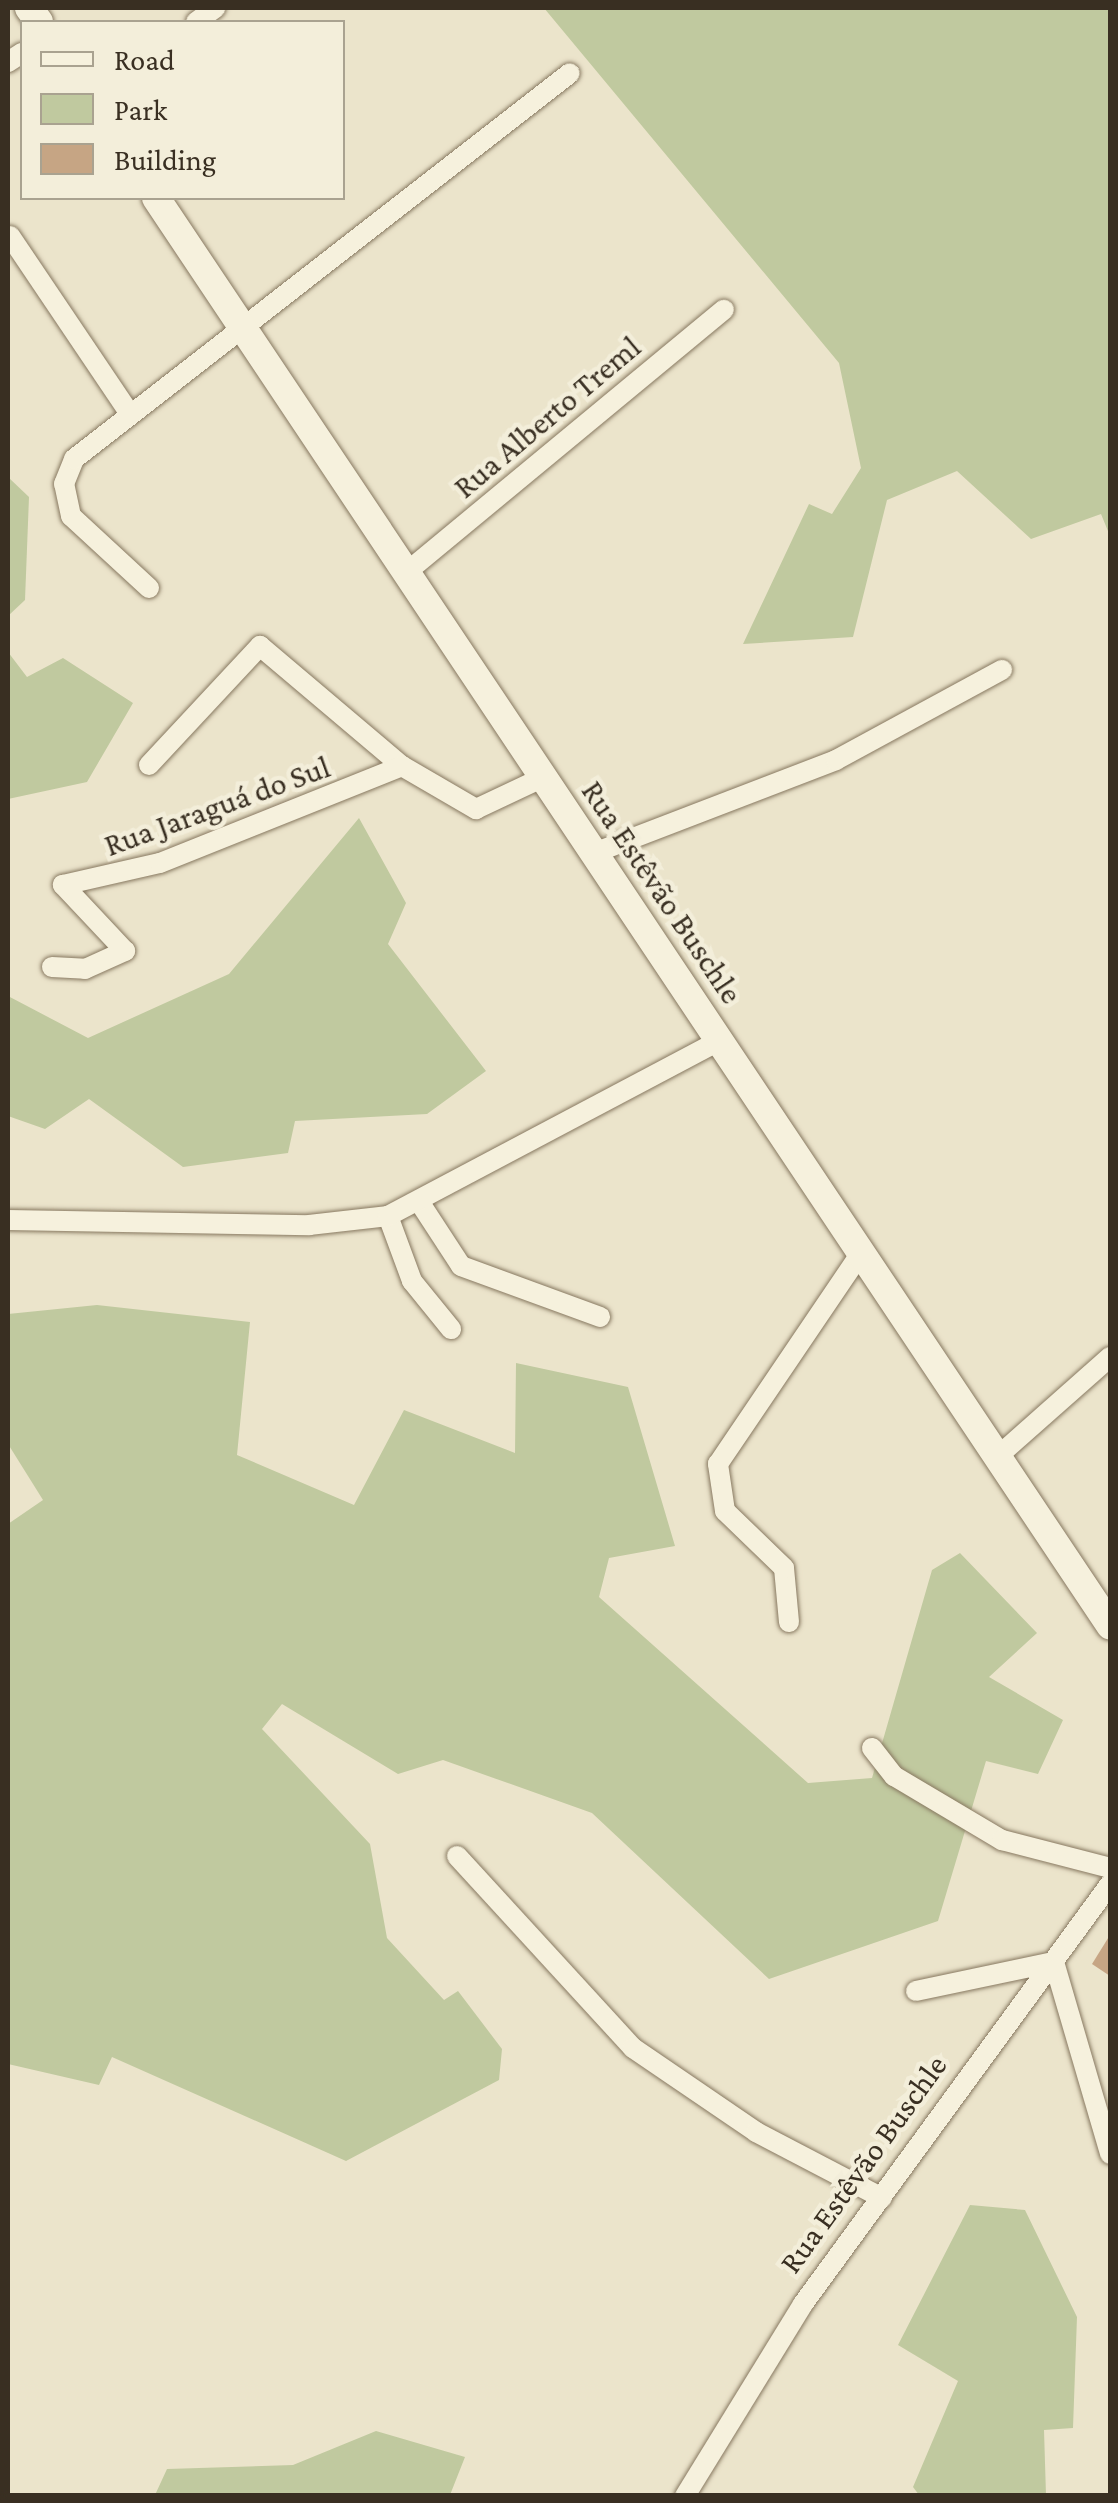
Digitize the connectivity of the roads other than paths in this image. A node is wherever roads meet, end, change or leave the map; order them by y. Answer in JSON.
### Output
{"nodes":[{"id":1,"x":570,"y":74,"type":"dead end"},
{"id":2,"x":157,"y":200,"type":"edge"},
{"id":3,"x":10,"y":236,"type":"dead end"},
{"id":4,"x":724,"y":310,"type":"dead end"},
{"id":5,"x":246,"y":330,"type":"junction"},
{"id":6,"x":130,"y":414,"type":"junction"},
{"id":7,"x":408,"y":571,"type":"junction"},
{"id":8,"x":149,"y":588,"type":"dead end"},
{"id":9,"x":1002,"y":670,"type":"dead end"},
{"id":10,"x":149,"y":765,"type":"dead end"},
{"id":11,"x":402,"y":766,"type":"junction"},
{"id":12,"x":544,"y":777,"type":"junction"},
{"id":13,"x":594,"y":853,"type":"junction"},
{"id":14,"x":52,"y":967,"type":"dead end"},
{"id":15,"x":720,"y":1041,"type":"junction"},
{"id":16,"x":420,"y":1203,"type":"junction"},
{"id":17,"x":388,"y":1216,"type":"junction"},
{"id":18,"x":8,"y":1220,"type":"edge"},
{"id":19,"x":861,"y":1253,"type":"junction"},
{"id":20,"x":600,"y":1317,"type":"dead end"},
{"id":21,"x":451,"y":1329,"type":"dead end"},
{"id":22,"x":1110,"y":1358,"type":"edge"},
{"id":23,"x":997,"y":1456,"type":"junction"},
{"id":24,"x":1109,"y":1620,"type":"edge"},
{"id":25,"x":789,"y":1622,"type":"dead end"},
{"id":26,"x":872,"y":1748,"type":"dead end"},
{"id":27,"x":457,"y":1856,"type":"dead end"},
{"id":28,"x":1110,"y":1868,"type":"edge"},
{"id":29,"x":1110,"y":1884,"type":"edge"},
{"id":30,"x":1054,"y":1962,"type":"junction"},
{"id":31,"x":916,"y":1991,"type":"dead end"},
{"id":32,"x":1110,"y":2154,"type":"edge"},
{"id":33,"x":882,"y":2198,"type":"junction"},
{"id":34,"x":686,"y":2496,"type":"edge"}],
"edges":[{"from":1,"to":5,"type":"street"},
{"from":2,"to":5,"type":"street","name":"Rua Estêvão Buschle"},
{"from":3,"to":6,"type":"street"},
{"from":4,"to":7,"type":"street","name":"Rua Alberto Treml"},
{"from":5,"to":6,"type":"street"},
{"from":5,"to":7,"type":"street","name":"Rua Estêvão Buschle"},
{"from":6,"to":8,"type":"street"},
{"from":7,"to":12,"type":"street","name":"Rua Estêvão Buschle"},
{"from":9,"to":13,"type":"street"},
{"from":10,"to":11,"type":"street"},
{"from":11,"to":12,"type":"street"},
{"from":11,"to":14,"type":"street","name":"Rua Jaraguá do Sul"},
{"from":12,"to":13,"type":"street","name":"Rua Estêvão Buschle"},
{"from":13,"to":15,"type":"street","name":"Rua Estêvão Buschle"},
{"from":15,"to":16,"type":"street"},
{"from":15,"to":19,"type":"street","name":"Rua Estêvão Buschle"},
{"from":16,"to":17,"type":"street"},
{"from":16,"to":20,"type":"street"},
{"from":17,"to":18,"type":"street"},
{"from":17,"to":21,"type":"street"},
{"from":19,"to":23,"type":"street","name":"Rua Estêvão Buschle"},
{"from":19,"to":25,"type":"street"},
{"from":22,"to":23,"type":"street"},
{"from":23,"to":24,"type":"street","name":"Rua Estêvão Buschle"},
{"from":26,"to":28,"type":"street"},
{"from":27,"to":33,"type":"street"},
{"from":29,"to":30,"type":"street","name":"Rua Estêvão Buschle"},
{"from":30,"to":31,"type":"street"},
{"from":30,"to":32,"type":"street"},
{"from":30,"to":33,"type":"street","name":"Rua Estêvão Buschle"},
{"from":33,"to":34,"type":"street","name":"Rua Estêvão Buschle"}]}
